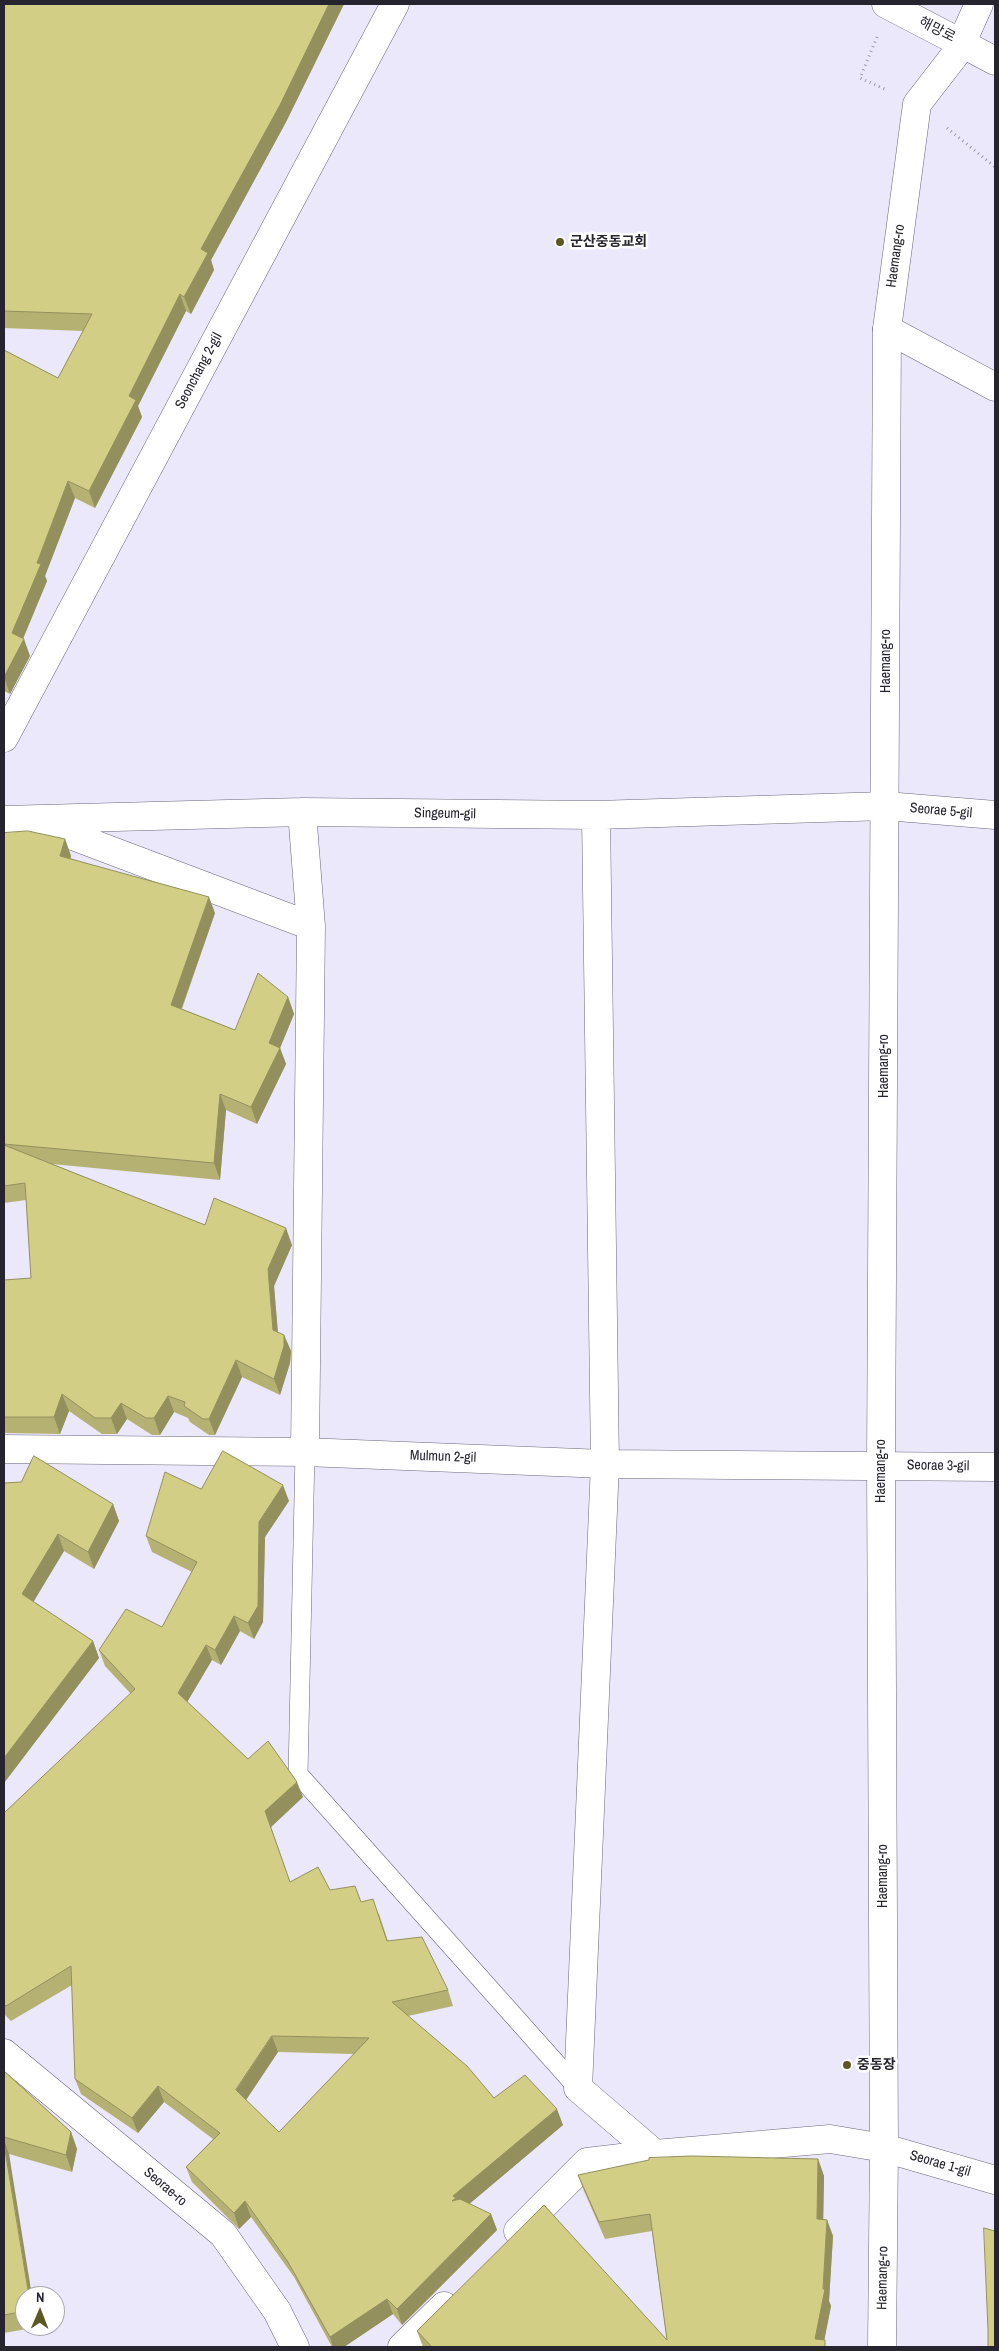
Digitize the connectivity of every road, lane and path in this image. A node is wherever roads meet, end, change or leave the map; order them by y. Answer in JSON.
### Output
{"nodes":[{"id":1,"x":395,"y":4,"type":"edge"},
{"id":2,"x":886,"y":4,"type":"edge"},
{"id":3,"x":979,"y":4,"type":"edge"},
{"id":4,"x":961,"y":43,"type":"junction"},
{"id":5,"x":995,"y":61,"type":"edge"},
{"id":6,"x":887,"y":329,"type":"junction"},
{"id":7,"x":995,"y":387,"type":"edge"},
{"id":8,"x":4,"y":738,"type":"edge"},
{"id":9,"x":886,"y":806,"type":"junction"},
{"id":10,"x":302,"y":812,"type":"junction"},
{"id":11,"x":596,"y":815,"type":"junction"},
{"id":12,"x":995,"y":815,"type":"edge"},
{"id":13,"x":16,"y":819,"type":"edge"},
{"id":14,"x":311,"y":926,"type":"junction"},
{"id":15,"x":4,"y":1449,"type":"edge"},
{"id":16,"x":305,"y":1452,"type":"junction"},
{"id":17,"x":605,"y":1464,"type":"junction"},
{"id":18,"x":881,"y":1465,"type":"junction"},
{"id":19,"x":995,"y":1467,"type":"edge"},
{"id":20,"x":4,"y":2053,"type":"edge"},
{"id":21,"x":578,"y":2088,"type":"junction"},
{"id":22,"x":884,"y":2148,"type":"junction"},
{"id":23,"x":655,"y":2154,"type":"junction"},
{"id":24,"x":995,"y":2180,"type":"edge"},
{"id":25,"x":498,"y":2251,"type":"edge"},
{"id":26,"x":464,"y":2286,"type":"edge"},
{"id":27,"x":294,"y":2347,"type":"edge"},
{"id":28,"x":402,"y":2347,"type":"edge"},
{"id":29,"x":882,"y":2347,"type":"edge"}],
"edges":[{"from":1,"to":8,"type":"street","name":"Seonchang 2-gil"},
{"from":2,"to":4,"type":"street","name":"해망로"},
{"from":3,"to":4,"type":"street","name":"Haemang-ro"},
{"from":4,"to":5,"type":"street","name":"해망로"},
{"from":4,"to":6,"type":"street","name":"Haemang-ro"},
{"from":6,"to":7,"type":"street"},
{"from":6,"to":9,"type":"street","name":"Haemang-ro"},
{"from":9,"to":11,"type":"street","name":"Singeum-gil"},
{"from":9,"to":12,"type":"street","name":"Seorae 5-gil"},
{"from":9,"to":18,"type":"street","name":"Haemang-ro"},
{"from":10,"to":11,"type":"street","name":"Singeum-gil"},
{"from":10,"to":13,"type":"street","name":"Singeum-gil"},
{"from":10,"to":14,"type":"street"},
{"from":11,"to":17,"type":"street"},
{"from":13,"to":14,"type":"street"},
{"from":14,"to":16,"type":"street"},
{"from":15,"to":16,"type":"street","name":"Mulmun 2-gil"},
{"from":16,"to":17,"type":"street","name":"Mulmun 2-gil"},
{"from":16,"to":21,"type":"lane"},
{"from":17,"to":18,"type":"street","name":"Mulmun 2-gil"},
{"from":17,"to":21,"type":"street"},
{"from":18,"to":19,"type":"street","name":"Seorae 3-gil"},
{"from":18,"to":22,"type":"street","name":"Haemang-ro"},
{"from":20,"to":27,"type":"street","name":"Seorae-ro"},
{"from":21,"to":23,"type":"street"},
{"from":22,"to":23,"type":"street"},
{"from":22,"to":24,"type":"street","name":"Seorae 1-gil"},
{"from":22,"to":29,"type":"street","name":"Haemang-ro"},
{"from":23,"to":25,"type":"street"},
{"from":26,"to":28,"type":"street"}]}
